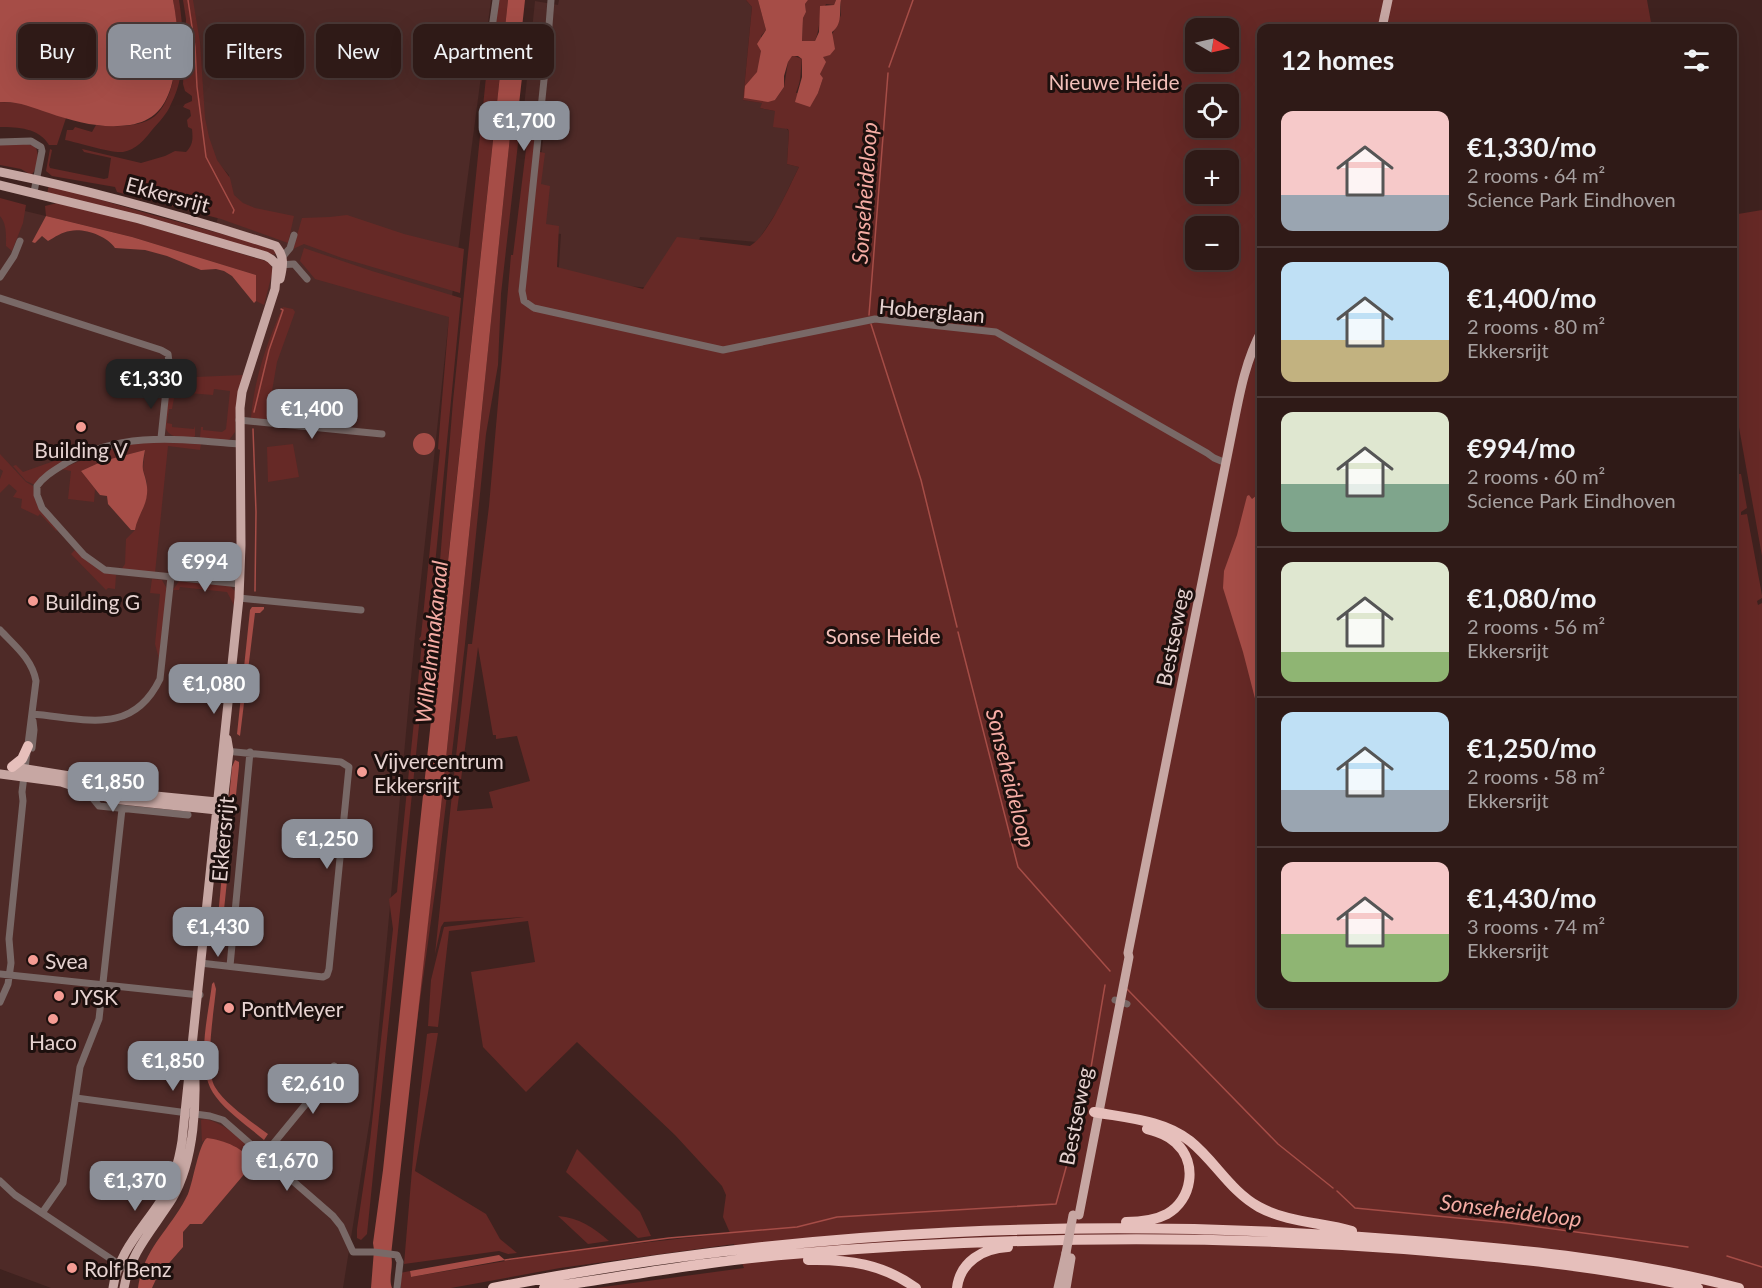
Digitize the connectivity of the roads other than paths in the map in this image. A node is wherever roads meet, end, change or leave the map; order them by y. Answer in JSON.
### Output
{"nodes":[{"id":1,"x":496,"y":0,"type":"edge"},
{"id":2,"x":551,"y":0,"type":"edge"},
{"id":3,"x":1388,"y":0,"type":"edge"},
{"id":4,"x":493,"y":24,"type":"edge"},
{"id":5,"x":1383,"y":24,"type":"edge"},
{"id":6,"x":0,"y":142,"type":"edge"},
{"id":7,"x":0,"y":172,"type":"edge"},
{"id":8,"x":36,"y":179,"type":"junction"},
{"id":9,"x":0,"y":185,"type":"edge"},
{"id":10,"x":34,"y":192,"type":"junction"},
{"id":11,"x":294,"y":235,"type":"dead end"},
{"id":12,"x":20,"y":242,"type":"dead end"},
{"id":13,"x":281,"y":262,"type":"junction"},
{"id":14,"x":0,"y":277,"type":"edge"},
{"id":15,"x":307,"y":279,"type":"dead end"},
{"id":16,"x":0,"y":298,"type":"edge"},
{"id":17,"x":1257,"y":340,"type":"edge"},
{"id":18,"x":239,"y":420,"type":"junction"},
{"id":19,"x":382,"y":434,"type":"dead end"},
{"id":20,"x":161,"y":438,"type":"junction"},
{"id":21,"x":239,"y":444,"type":"junction"},
{"id":22,"x":1226,"y":463,"type":"junction"},
{"id":23,"x":171,"y":578,"type":"junction"},
{"id":24,"x":240,"y":584,"type":"junction"},
{"id":25,"x":239,"y":598,"type":"junction"},
{"id":26,"x":361,"y":610,"type":"dead end"},
{"id":27,"x":0,"y":630,"type":"edge"},
{"id":28,"x":32,"y":714,"type":"junction"},
{"id":29,"x":28,"y":746,"type":"joint"},
{"id":30,"x":226,"y":751,"type":"junction"},
{"id":31,"x":250,"y":752,"type":"junction"},
{"id":32,"x":0,"y":766,"type":"edge"},
{"id":33,"x":22,"y":771,"type":"junction"},
{"id":34,"x":0,"y":774,"type":"edge"},
{"id":35,"x":87,"y":790,"type":"junction"},
{"id":36,"x":103,"y":795,"type":"junction"},
{"id":37,"x":219,"y":807,"type":"junction"},
{"id":38,"x":122,"y":809,"type":"junction"},
{"id":39,"x":188,"y":815,"type":"dead end"},
{"id":40,"x":202,"y":963,"type":"junction"},
{"id":41,"x":230,"y":966,"type":"junction"},
{"id":42,"x":5,"y":975,"type":"edge"},
{"id":43,"x":104,"y":985,"type":"junction"},
{"id":44,"x":199,"y":994,"type":"junction"},
{"id":45,"x":0,"y":1001,"type":"edge"},
{"id":46,"x":1120,"y":1002,"type":"junction"},
{"id":47,"x":334,"y":1066,"type":"dead end"},
{"id":48,"x":76,"y":1098,"type":"junction"},
{"id":49,"x":189,"y":1114,"type":"junction"},
{"id":50,"x":1096,"y":1115,"type":"junction"},
{"id":51,"x":264,"y":1155,"type":"junction"},
{"id":52,"x":0,"y":1181,"type":"edge"},
{"id":53,"x":42,"y":1213,"type":"junction"},
{"id":54,"x":1075,"y":1234,"type":"junction"},
{"id":55,"x":1376,"y":1238,"type":"junction"},
{"id":56,"x":1069,"y":1253,"type":"junction"},
{"id":57,"x":766,"y":1257,"type":"junction"},
{"id":58,"x":120,"y":1264,"type":"junction"},
{"id":59,"x":129,"y":1270,"type":"junction"},
{"id":60,"x":113,"y":1288,"type":"edge"},
{"id":61,"x":124,"y":1288,"type":"edge"},
{"id":62,"x":397,"y":1288,"type":"edge"},
{"id":63,"x":493,"y":1288,"type":"edge"},
{"id":64,"x":544,"y":1288,"type":"edge"},
{"id":65,"x":916,"y":1288,"type":"edge"},
{"id":66,"x":957,"y":1288,"type":"edge"},
{"id":67,"x":1058,"y":1288,"type":"edge"},
{"id":68,"x":1066,"y":1288,"type":"edge"},
{"id":69,"x":1698,"y":1288,"type":"edge"},
{"id":70,"x":1739,"y":1288,"type":"edge"}],
"edges":[{"from":1,"to":4,"type":"street"},
{"from":2,"to":22,"type":"street","name":"Hoberglaan"},
{"from":3,"to":5,"type":"main road"},
{"from":6,"to":8,"type":"street"},
{"from":7,"to":8,"type":"main road","name":"Ekkersrijt"},
{"from":8,"to":10,"type":"street"},
{"from":8,"to":13,"type":"main road","name":"Ekkersrijt"},
{"from":9,"to":10,"type":"main road","name":"Ekkersrijt"},
{"from":10,"to":13,"type":"main road","name":"Ekkersrijt"},
{"from":11,"to":13,"type":"street","name":"Ekkersrijt"},
{"from":12,"to":14,"type":"street"},
{"from":13,"to":15,"type":"street"},
{"from":13,"to":18,"type":"main road","name":"Ekkersrijt"},
{"from":16,"to":20,"type":"street"},
{"from":17,"to":22,"type":"main road","name":"Bestseweg"},
{"from":18,"to":19,"type":"street"},
{"from":18,"to":21,"type":"main road","name":"Ekkersrijt"},
{"from":20,"to":21,"type":"street"},
{"from":20,"to":23,"type":"street"},
{"from":21,"to":24,"type":"main road","name":"Ekkersrijt"},
{"from":22,"to":46,"type":"main road","name":"Bestseweg"},
{"from":23,"to":24,"type":"street"},
{"from":23,"to":28,"type":"street"},
{"from":24,"to":25,"type":"main road","name":"Ekkersrijt"},
{"from":25,"to":26,"type":"street"},
{"from":25,"to":30,"type":"main road","name":"Ekkersrijt"},
{"from":27,"to":28,"type":"street"},
{"from":28,"to":29,"type":"street"},
{"from":28,"to":33,"type":"street"},
{"from":29,"to":33,"type":"highway"},
{"from":30,"to":31,"type":"street"},
{"from":30,"to":37,"type":"main road","name":"Ekkersrijt"},
{"from":31,"to":41,"type":"street","name":"Ekkersrijt"},
{"from":31,"to":41,"type":"street"},
{"from":32,"to":33,"type":"highway","name":"Ekkersrijt"},
{"from":33,"to":34,"type":"main road","name":"Ekkersrijt"},
{"from":33,"to":35,"type":"main road","name":"Ekkersrijt"},
{"from":33,"to":37,"type":"main road","name":"Ekkersrijt"},
{"from":33,"to":42,"type":"street"},
{"from":35,"to":36,"type":"main road","name":"Ekkersrijt"},
{"from":35,"to":38,"type":"street","name":"Ekkersrijt"},
{"from":36,"to":37,"type":"main road","name":"Ekkersrijt"},
{"from":36,"to":38,"type":"street","name":"Ekkersrijt"},
{"from":37,"to":40,"type":"main road","name":"Ekkersrijt"},
{"from":38,"to":39,"type":"street","name":"Ekkersrijt"},
{"from":38,"to":43,"type":"street"},
{"from":40,"to":41,"type":"street"},
{"from":40,"to":44,"type":"main road","name":"Ekkersrijt"},
{"from":42,"to":43,"type":"street"},
{"from":42,"to":45,"type":"street"},
{"from":43,"to":44,"type":"street"},
{"from":43,"to":48,"type":"street"},
{"from":44,"to":49,"type":"main road","name":"Ekkersrijt"},
{"from":46,"to":50,"type":"main road","name":"Bestseweg"},
{"from":46,"to":50,"type":"main road","name":"Bestseweg"},
{"from":47,"to":51,"type":"street"},
{"from":48,"to":49,"type":"street"},
{"from":48,"to":53,"type":"street"},
{"from":49,"to":51,"type":"street"},
{"from":49,"to":58,"type":"main road","name":"Ekkersrijt"},
{"from":49,"to":59,"type":"main road","name":"Ekkersrijt"},
{"from":50,"to":54,"type":"highway"},
{"from":50,"to":55,"type":"highway"},
{"from":50,"to":56,"type":"main road","name":"Bestseweg"},
{"from":51,"to":62,"type":"street"},
{"from":52,"to":53,"type":"street"},
{"from":53,"to":58,"type":"street"},
{"from":54,"to":55,"type":"highway"},
{"from":54,"to":57,"type":"highway"},
{"from":54,"to":63,"type":"highway"},
{"from":54,"to":66,"type":"highway"},
{"from":54,"to":69,"type":"highway"},
{"from":55,"to":70,"type":"highway"},
{"from":56,"to":67,"type":"main road","name":"Bestseweg"},
{"from":56,"to":68,"type":"main road","name":"Bestseweg"},
{"from":57,"to":64,"type":"highway"},
{"from":57,"to":65,"type":"highway"},
{"from":58,"to":59,"type":"street"},
{"from":58,"to":60,"type":"main road","name":"Ekkersrijt"},
{"from":59,"to":61,"type":"main road","name":"Ekkersrijt"}]}
